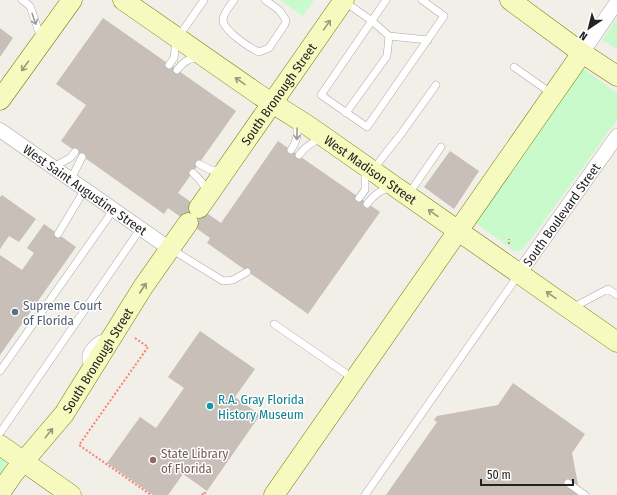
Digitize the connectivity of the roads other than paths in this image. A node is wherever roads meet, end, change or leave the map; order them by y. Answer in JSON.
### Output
{"nodes":[{"id":1,"x":22,"y":0,"type":"edge"},
{"id":2,"x":72,"y":0,"type":"edge"},
{"id":3,"x":123,"y":0,"type":"edge"},
{"id":4,"x":204,"y":0,"type":"edge"},
{"id":5,"x":234,"y":0,"type":"edge"},
{"id":6,"x":265,"y":0,"type":"edge"},
{"id":7,"x":344,"y":0,"type":"edge"},
{"id":8,"x":386,"y":0,"type":"edge"},
{"id":9,"x":422,"y":0,"type":"edge"},
{"id":10,"x":510,"y":0,"type":"edge"},
{"id":11,"x":530,"y":0,"type":"edge"},
{"id":12,"x":617,"y":2,"type":"edge"},
{"id":13,"x":372,"y":21,"type":"junction"},
{"id":14,"x":389,"y":36,"type":"junction"},
{"id":15,"x":177,"y":37,"type":"junction"},
{"id":16,"x":428,"y":40,"type":"junction"},
{"id":17,"x":42,"y":41,"type":"junction"},
{"id":18,"x":586,"y":47,"type":"junction"},
{"id":19,"x":203,"y":56,"type":"junction"},
{"id":20,"x":617,"y":61,"type":"edge"},
{"id":21,"x":169,"y":64,"type":"dead end"},
{"id":22,"x":514,"y":67,"type":"dead end"},
{"id":23,"x":177,"y":70,"type":"dead end"},
{"id":24,"x":617,"y":76,"type":"edge"},
{"id":25,"x":436,"y":84,"type":"dead end"},
{"id":26,"x":554,"y":95,"type":"junction"},
{"id":27,"x":0,"y":100,"type":"edge"},
{"id":28,"x":272,"y":102,"type":"junction"},
{"id":29,"x":346,"y":113,"type":"junction"},
{"id":30,"x":295,"y":117,"type":"junction"},
{"id":31,"x":0,"y":130,"type":"edge"},
{"id":32,"x":617,"y":136,"type":"edge"},
{"id":33,"x":325,"y":137,"type":"junction"},
{"id":34,"x":441,"y":147,"type":"dead end"},
{"id":35,"x":292,"y":150,"type":"dead end"},
{"id":36,"x":75,"y":152,"type":"dead end"},
{"id":37,"x":299,"y":155,"type":"dead end"},
{"id":38,"x":82,"y":157,"type":"dead end"},
{"id":39,"x":199,"y":164,"type":"dead end"},
{"id":40,"x":53,"y":167,"type":"junction"},
{"id":41,"x":369,"y":168,"type":"junction"},
{"id":42,"x":225,"y":170,"type":"junction"},
{"id":43,"x":192,"y":173,"type":"dead end"},
{"id":44,"x":71,"y":179,"type":"junction"},
{"id":45,"x":85,"y":189,"type":"junction"},
{"id":46,"x":401,"y":191,"type":"junction"},
{"id":47,"x":359,"y":198,"type":"dead end"},
{"id":48,"x":367,"y":204,"type":"dead end"},
{"id":49,"x":114,"y":209,"type":"junction"},
{"id":50,"x":198,"y":209,"type":"junction"},
{"id":51,"x":142,"y":228,"type":"junction"},
{"id":52,"x":458,"y":231,"type":"junction"},
{"id":53,"x":58,"y":234,"type":"dead end"},
{"id":54,"x":170,"y":249,"type":"junction"},
{"id":55,"x":247,"y":272,"type":"dead end"},
{"id":56,"x":519,"y":274,"type":"junction"},
{"id":57,"x":617,"y":295,"type":"edge"},
{"id":58,"x":570,"y":309,"type":"junction"},
{"id":59,"x":274,"y":324,"type":"dead end"},
{"id":60,"x":617,"y":342,"type":"edge"},
{"id":61,"x":0,"y":371,"type":"edge"},
{"id":62,"x":355,"y":380,"type":"junction"},
{"id":63,"x":0,"y":433,"type":"edge"},
{"id":64,"x":0,"y":445,"type":"edge"},
{"id":65,"x":24,"y":462,"type":"junction"},
{"id":66,"x":568,"y":483,"type":"dead end"},
{"id":67,"x":0,"y":493,"type":"edge"},
{"id":68,"x":68,"y":494,"type":"edge"},
{"id":69,"x":274,"y":495,"type":"edge"},
{"id":70,"x":365,"y":495,"type":"edge"},
{"id":71,"x":585,"y":495,"type":"edge"}],
"edges":[{"from":1,"to":17,"type":"lane","one_way":true},
{"from":2,"to":17,"type":"main road"},
{"from":3,"to":15,"type":"main road","name":"West Madison Street"},
{"from":4,"to":15,"type":"lane"},
{"from":5,"to":6,"type":"lane"},
{"from":7,"to":13,"type":"lane"},
{"from":28,"to":7,"type":"main road","name":"South Bronough Street","one_way":true},
{"from":8,"to":13,"type":"lane"},
{"from":9,"to":16,"type":"lane"},
{"from":10,"to":18,"type":"main road"},
{"from":11,"to":18,"type":"main road"},
{"from":12,"to":18,"type":"street"},
{"from":13,"to":14,"type":"lane"},
{"from":13,"to":29,"type":"lane"},
{"from":14,"to":16,"type":"lane"},
{"from":14,"to":29,"type":"lane"},
{"from":15,"to":19,"type":"main road","name":"West Madison Street"},
{"from":15,"to":21,"type":"lane"},
{"from":16,"to":29,"type":"lane"},
{"from":17,"to":27,"type":"main road","one_way":true},
{"from":18,"to":20,"type":"main road"},
{"from":18,"to":24,"type":"main road"},
{"from":18,"to":26,"type":"main road"},
{"from":19,"to":23,"type":"lane"},
{"from":28,"to":19,"type":"main road","name":"West Madison Street","one_way":true},
{"from":22,"to":26,"type":"lane"},
{"from":25,"to":41,"type":"lane"},
{"from":26,"to":52,"type":"main road"},
{"from":28,"to":30,"type":"main road","name":"West Madison Street"},
{"from":28,"to":42,"type":"main road","name":"South Bronough Street"},
{"from":30,"to":33,"type":"main road","name":"West Madison Street"},
{"from":30,"to":35,"type":"lane","one_way":true},
{"from":31,"to":40,"type":"street","name":"West Saint Augustine Street"},
{"from":32,"to":56,"type":"street","name":"South Boulevard Street"},
{"from":33,"to":37,"type":"lane"},
{"from":33,"to":41,"type":"main road","name":"West Madison Street"},
{"from":34,"to":46,"type":"lane"},
{"from":36,"to":40,"type":"lane"},
{"from":38,"to":44,"type":"lane"},
{"from":39,"to":42,"type":"lane"},
{"from":40,"to":44,"type":"street","name":"West Saint Augustine Street"},
{"from":41,"to":46,"type":"main road","name":"West Madison Street"},
{"from":41,"to":47,"type":"lane"},
{"from":42,"to":50,"type":"main road","name":"South Bronough Street"},
{"from":43,"to":50,"type":"lane"},
{"from":44,"to":45,"type":"street","name":"West Saint Augustine Street"},
{"from":45,"to":49,"type":"street","name":"West Saint Augustine Street"},
{"from":45,"to":53,"type":"lane"},
{"from":46,"to":48,"type":"lane"},
{"from":52,"to":46,"type":"main road","name":"West Madison Street","one_way":true},
{"from":49,"to":51,"type":"street","name":"West Saint Augustine Street"},
{"from":49,"to":61,"type":"lane"},
{"from":50,"to":54,"type":"main road","name":"South Bronough Street"},
{"from":51,"to":54,"type":"street","name":"West Saint Augustine Street"},
{"from":51,"to":63,"type":"lane"},
{"from":52,"to":56,"type":"main road","name":"West Madison Street"},
{"from":52,"to":62,"type":"main road"},
{"from":54,"to":55,"type":"lane"},
{"from":65,"to":54,"type":"main road","name":"South Bronough Street","one_way":true},
{"from":58,"to":56,"type":"main road","name":"West Madison Street","one_way":true},
{"from":56,"to":70,"type":"lane"},
{"from":57,"to":58,"type":"lane"},
{"from":58,"to":60,"type":"main road","name":"West Madison Street"},
{"from":59,"to":62,"type":"lane"},
{"from":62,"to":69,"type":"main road"},
{"from":64,"to":65,"type":"main road"},
{"from":65,"to":67,"type":"main road","name":"South Bronough Street"},
{"from":65,"to":68,"type":"main road"},
{"from":66,"to":71,"type":"lane"}]}
